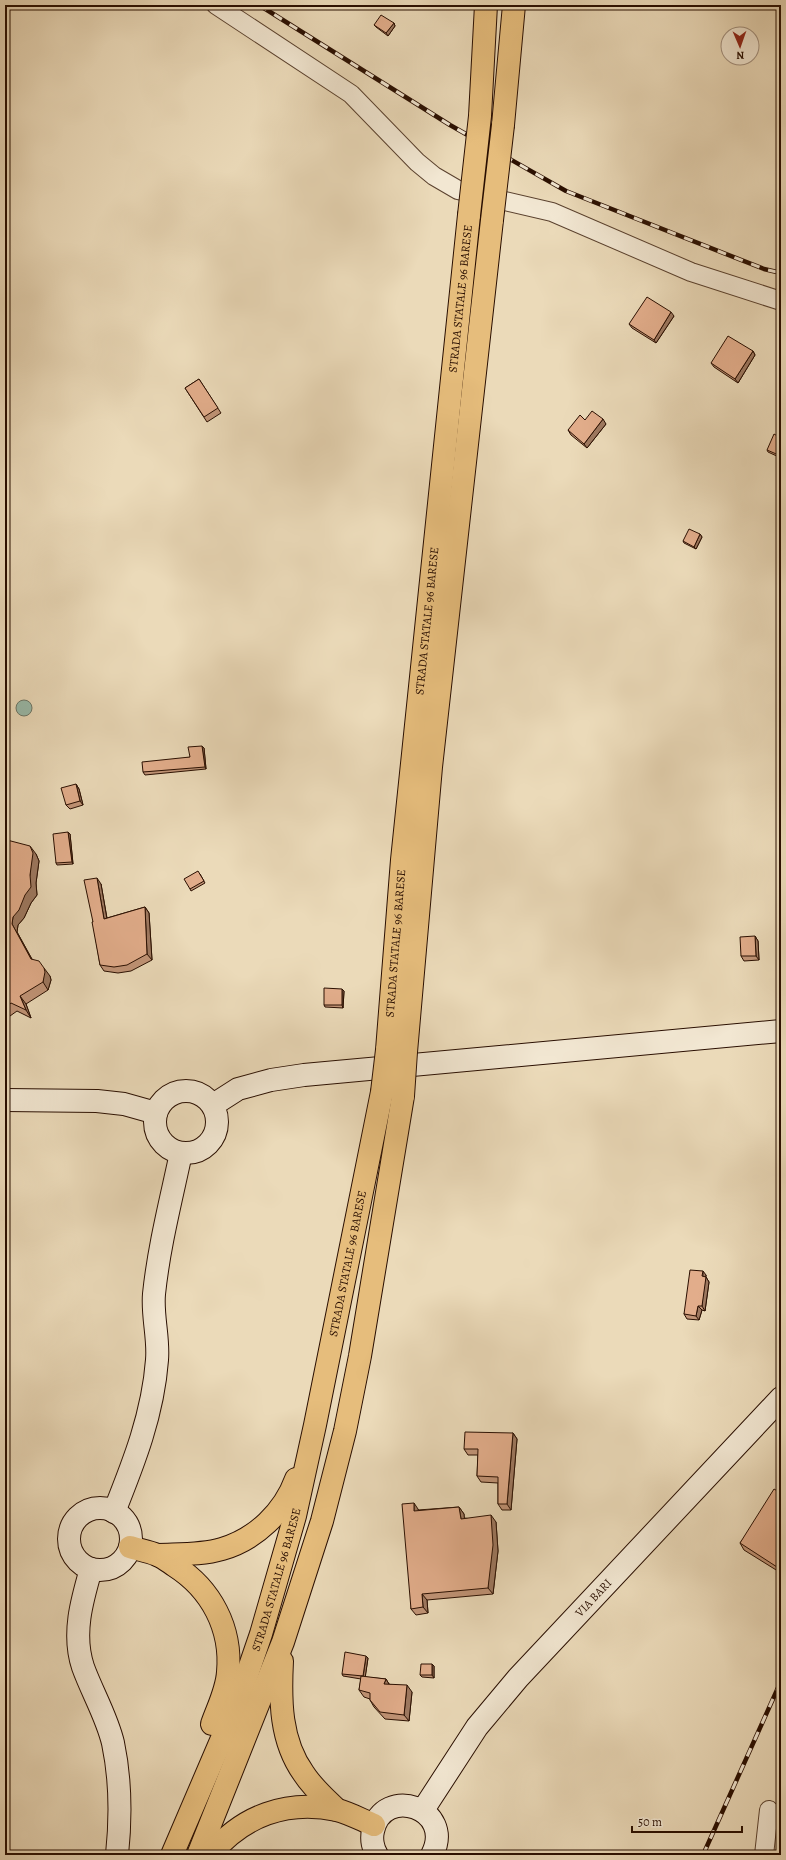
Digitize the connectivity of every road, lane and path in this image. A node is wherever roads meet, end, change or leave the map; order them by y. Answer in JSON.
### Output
{"nodes":[{"id":1,"x":216,"y":5,"type":"edge"},
{"id":2,"x":486,"y":5,"type":"edge"},
{"id":3,"x":514,"y":5,"type":"edge"},
{"id":4,"x":781,"y":301,"type":"edge"},
{"id":5,"x":781,"y":1031,"type":"edge"},
{"id":6,"x":396,"y":1051,"type":"junction"},
{"id":7,"x":393,"y":1094,"type":"junction"},
{"id":8,"x":5,"y":1100,"type":"edge"},
{"id":9,"x":213,"y":1105,"type":"junction"},
{"id":10,"x":156,"y":1113,"type":"junction"},
{"id":11,"x":181,"y":1153,"type":"junction"},
{"id":12,"x":781,"y":1398,"type":"edge"},
{"id":13,"x":315,"y":1425,"type":"junction"},
{"id":14,"x":114,"y":1512,"type":"junction"},
{"id":15,"x":130,"y":1547,"type":"junction"},
{"id":16,"x":158,"y":1555,"type":"junction"},
{"id":17,"x":91,"y":1569,"type":"junction"},
{"id":18,"x":283,"y":1642,"type":"junction"},
{"id":19,"x":337,"y":1810,"type":"junction"},
{"id":20,"x":423,"y":1810,"type":"junction"},
{"id":21,"x":768,"y":1810,"type":"dead end"},
{"id":22,"x":374,"y":1825,"type":"junction"},
{"id":23,"x":117,"y":1855,"type":"edge"},
{"id":24,"x":171,"y":1855,"type":"edge"},
{"id":25,"x":198,"y":1855,"type":"edge"},
{"id":26,"x":210,"y":1855,"type":"edge"},
{"id":27,"x":377,"y":1855,"type":"edge"},
{"id":28,"x":432,"y":1855,"type":"edge"},
{"id":29,"x":764,"y":1855,"type":"edge"}],
"edges":[{"from":1,"to":4,"type":"street"},
{"from":2,"to":6,"type":"highway","name":"STRADA STATALE 96 BARESE","bridge":true},
{"from":3,"to":6,"type":"highway","name":"STRADA STATALE 96 BARESE","bridge":true},
{"from":5,"to":9,"type":"main road"},
{"from":6,"to":7,"type":"highway","name":"STRADA STATALE 96 BARESE","bridge":true},
{"from":7,"to":13,"type":"highway","name":"STRADA STATALE 96 BARESE"},
{"from":7,"to":18,"type":"highway","name":"STRADA STATALE 96 BARESE"},
{"from":8,"to":10,"type":"main road"},
{"from":9,"to":10,"type":"main road"},
{"from":9,"to":11,"type":"main road"},
{"from":10,"to":11,"type":"main road"},
{"from":11,"to":14,"type":"main road"},
{"from":12,"to":20,"type":"main road","name":"VIA BARI"},
{"from":13,"to":16,"type":"highway"},
{"from":13,"to":24,"type":"highway","name":"STRADA STATALE 96 BARESE"},
{"from":14,"to":15,"type":"main road"},
{"from":14,"to":17,"type":"main road"},
{"from":15,"to":16,"type":"highway"},
{"from":15,"to":17,"type":"main road"},
{"from":16,"to":24,"type":"highway"},
{"from":17,"to":23,"type":"main road"},
{"from":18,"to":19,"type":"highway"},
{"from":18,"to":25,"type":"highway","name":"STRADA STATALE 96 BARESE"},
{"from":19,"to":22,"type":"highway"},
{"from":19,"to":26,"type":"highway"},
{"from":20,"to":22,"type":"main road"},
{"from":20,"to":28,"type":"main road"},
{"from":21,"to":29,"type":"street"},
{"from":22,"to":27,"type":"main road"}]}
